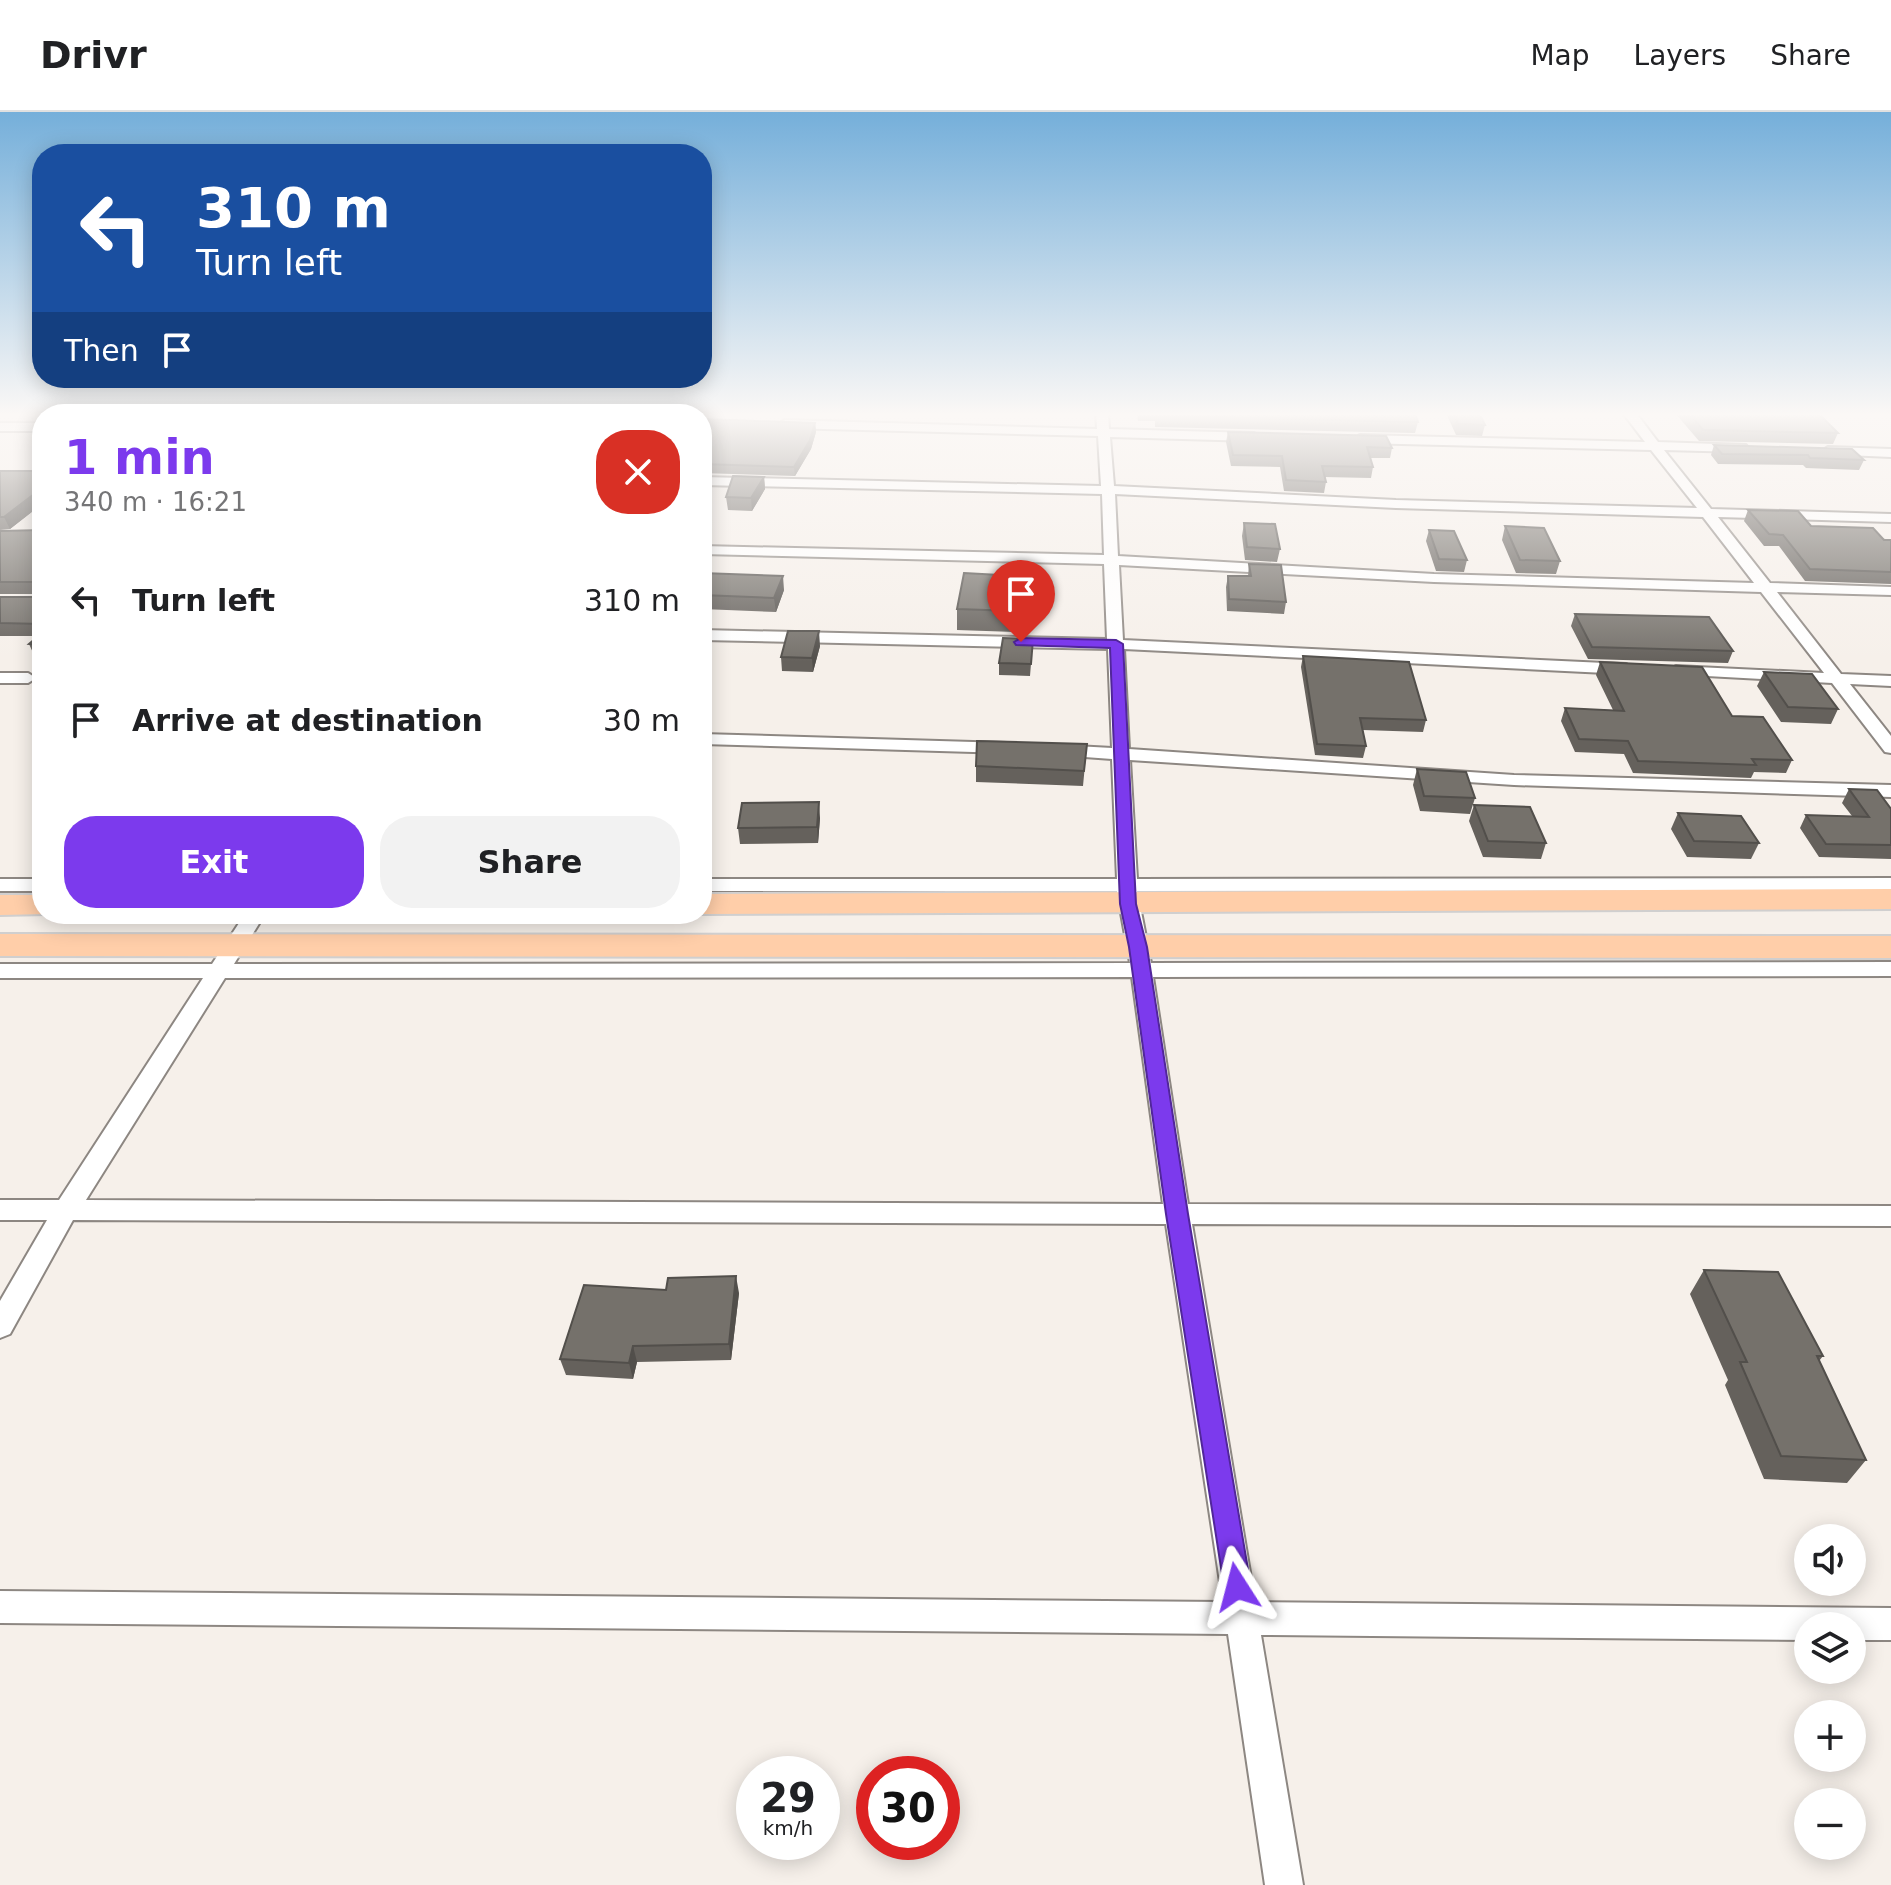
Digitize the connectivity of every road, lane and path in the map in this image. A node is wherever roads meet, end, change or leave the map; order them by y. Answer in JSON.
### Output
{"nodes":[{"id":1,"x":1108,"y":496,"type":"edge"},
{"id":2,"x":1226,"y":496,"type":"edge"},
{"id":3,"x":1691,"y":496,"type":"edge"},
{"id":4,"x":1706,"y":515,"type":"junction"},
{"id":5,"x":1891,"y":518,"type":"edge"},
{"id":6,"x":712,"y":550,"type":"edge"},
{"id":7,"x":1112,"y":560,"type":"junction"},
{"id":8,"x":1765,"y":588,"type":"junction"},
{"id":9,"x":1891,"y":591,"type":"edge"},
{"id":10,"x":712,"y":635,"type":"edge"},
{"id":11,"x":1116,"y":644,"type":"junction"},
{"id":12,"x":0,"y":678,"type":"edge"},
{"id":13,"x":28,"y":678,"type":"dead end"},
{"id":14,"x":1840,"y":679,"type":"junction"},
{"id":15,"x":1891,"y":681,"type":"edge"},
{"id":16,"x":712,"y":739,"type":"edge"},
{"id":17,"x":1891,"y":748,"type":"edge"},
{"id":18,"x":1121,"y":752,"type":"junction"},
{"id":19,"x":1891,"y":791,"type":"edge"},
{"id":20,"x":1891,"y":884,"type":"edge"},
{"id":21,"x":0,"y":885,"type":"edge"},
{"id":22,"x":32,"y":885,"type":"edge"},
{"id":23,"x":712,"y":885,"type":"edge"},
{"id":24,"x":1127,"y":894,"type":"junction"},
{"id":25,"x":1891,"y":899,"type":"edge"},
{"id":26,"x":712,"y":904,"type":"edge"},
{"id":27,"x":0,"y":905,"type":"edge"},
{"id":28,"x":32,"y":905,"type":"edge"},
{"id":29,"x":249,"y":924,"type":"edge"},
{"id":30,"x":0,"y":945,"type":"edge"},
{"id":31,"x":1891,"y":947,"type":"edge"},
{"id":32,"x":1140,"y":958,"type":"junction"},
{"id":33,"x":228,"y":959,"type":"junction"},
{"id":34,"x":1891,"y":969,"type":"edge"},
{"id":35,"x":0,"y":971,"type":"edge"},
{"id":36,"x":0,"y":1210,"type":"edge"},
{"id":37,"x":66,"y":1210,"type":"junction"},
{"id":38,"x":1177,"y":1214,"type":"junction"},
{"id":39,"x":1891,"y":1216,"type":"edge"},
{"id":40,"x":0,"y":1326,"type":"edge"},
{"id":41,"x":0,"y":1607,"type":"edge"},
{"id":42,"x":1242,"y":1618,"type":"junction"},
{"id":43,"x":1891,"y":1624,"type":"edge"},
{"id":44,"x":1284,"y":1885,"type":"edge"}],
"edges":[{"from":1,"to":7,"type":"street"},
{"from":2,"to":4,"type":"street"},
{"from":3,"to":4,"type":"street"},
{"from":4,"to":5,"type":"street"},
{"from":4,"to":8,"type":"street"},
{"from":6,"to":7,"type":"street"},
{"from":7,"to":8,"type":"street"},
{"from":7,"to":11,"type":"street"},
{"from":8,"to":9,"type":"street"},
{"from":8,"to":14,"type":"street"},
{"from":10,"to":11,"type":"street"},
{"from":11,"to":14,"type":"street"},
{"from":11,"to":18,"type":"street"},
{"from":12,"to":13,"type":"street"},
{"from":14,"to":15,"type":"street"},
{"from":14,"to":17,"type":"street"},
{"from":16,"to":18,"type":"street"},
{"from":18,"to":19,"type":"street"},
{"from":18,"to":24,"type":"street"},
{"from":20,"to":24,"type":"street"},
{"from":21,"to":22,"type":"street"},
{"from":23,"to":24,"type":"street"},
{"from":24,"to":25,"type":"main road"},
{"from":24,"to":26,"type":"main road"},
{"from":24,"to":32,"type":"street"},
{"from":27,"to":28,"type":"main road"},
{"from":29,"to":33,"type":"street"},
{"from":30,"to":33,"type":"main road"},
{"from":31,"to":32,"type":"main road"},
{"from":32,"to":33,"type":"main road"},
{"from":32,"to":34,"type":"street"},
{"from":32,"to":38,"type":"street"},
{"from":33,"to":35,"type":"street"},
{"from":33,"to":37,"type":"street"},
{"from":36,"to":37,"type":"street"},
{"from":37,"to":38,"type":"street"},
{"from":37,"to":40,"type":"street"},
{"from":38,"to":39,"type":"street"},
{"from":38,"to":42,"type":"street"},
{"from":41,"to":42,"type":"street"},
{"from":42,"to":43,"type":"street"},
{"from":42,"to":44,"type":"street"}]}
